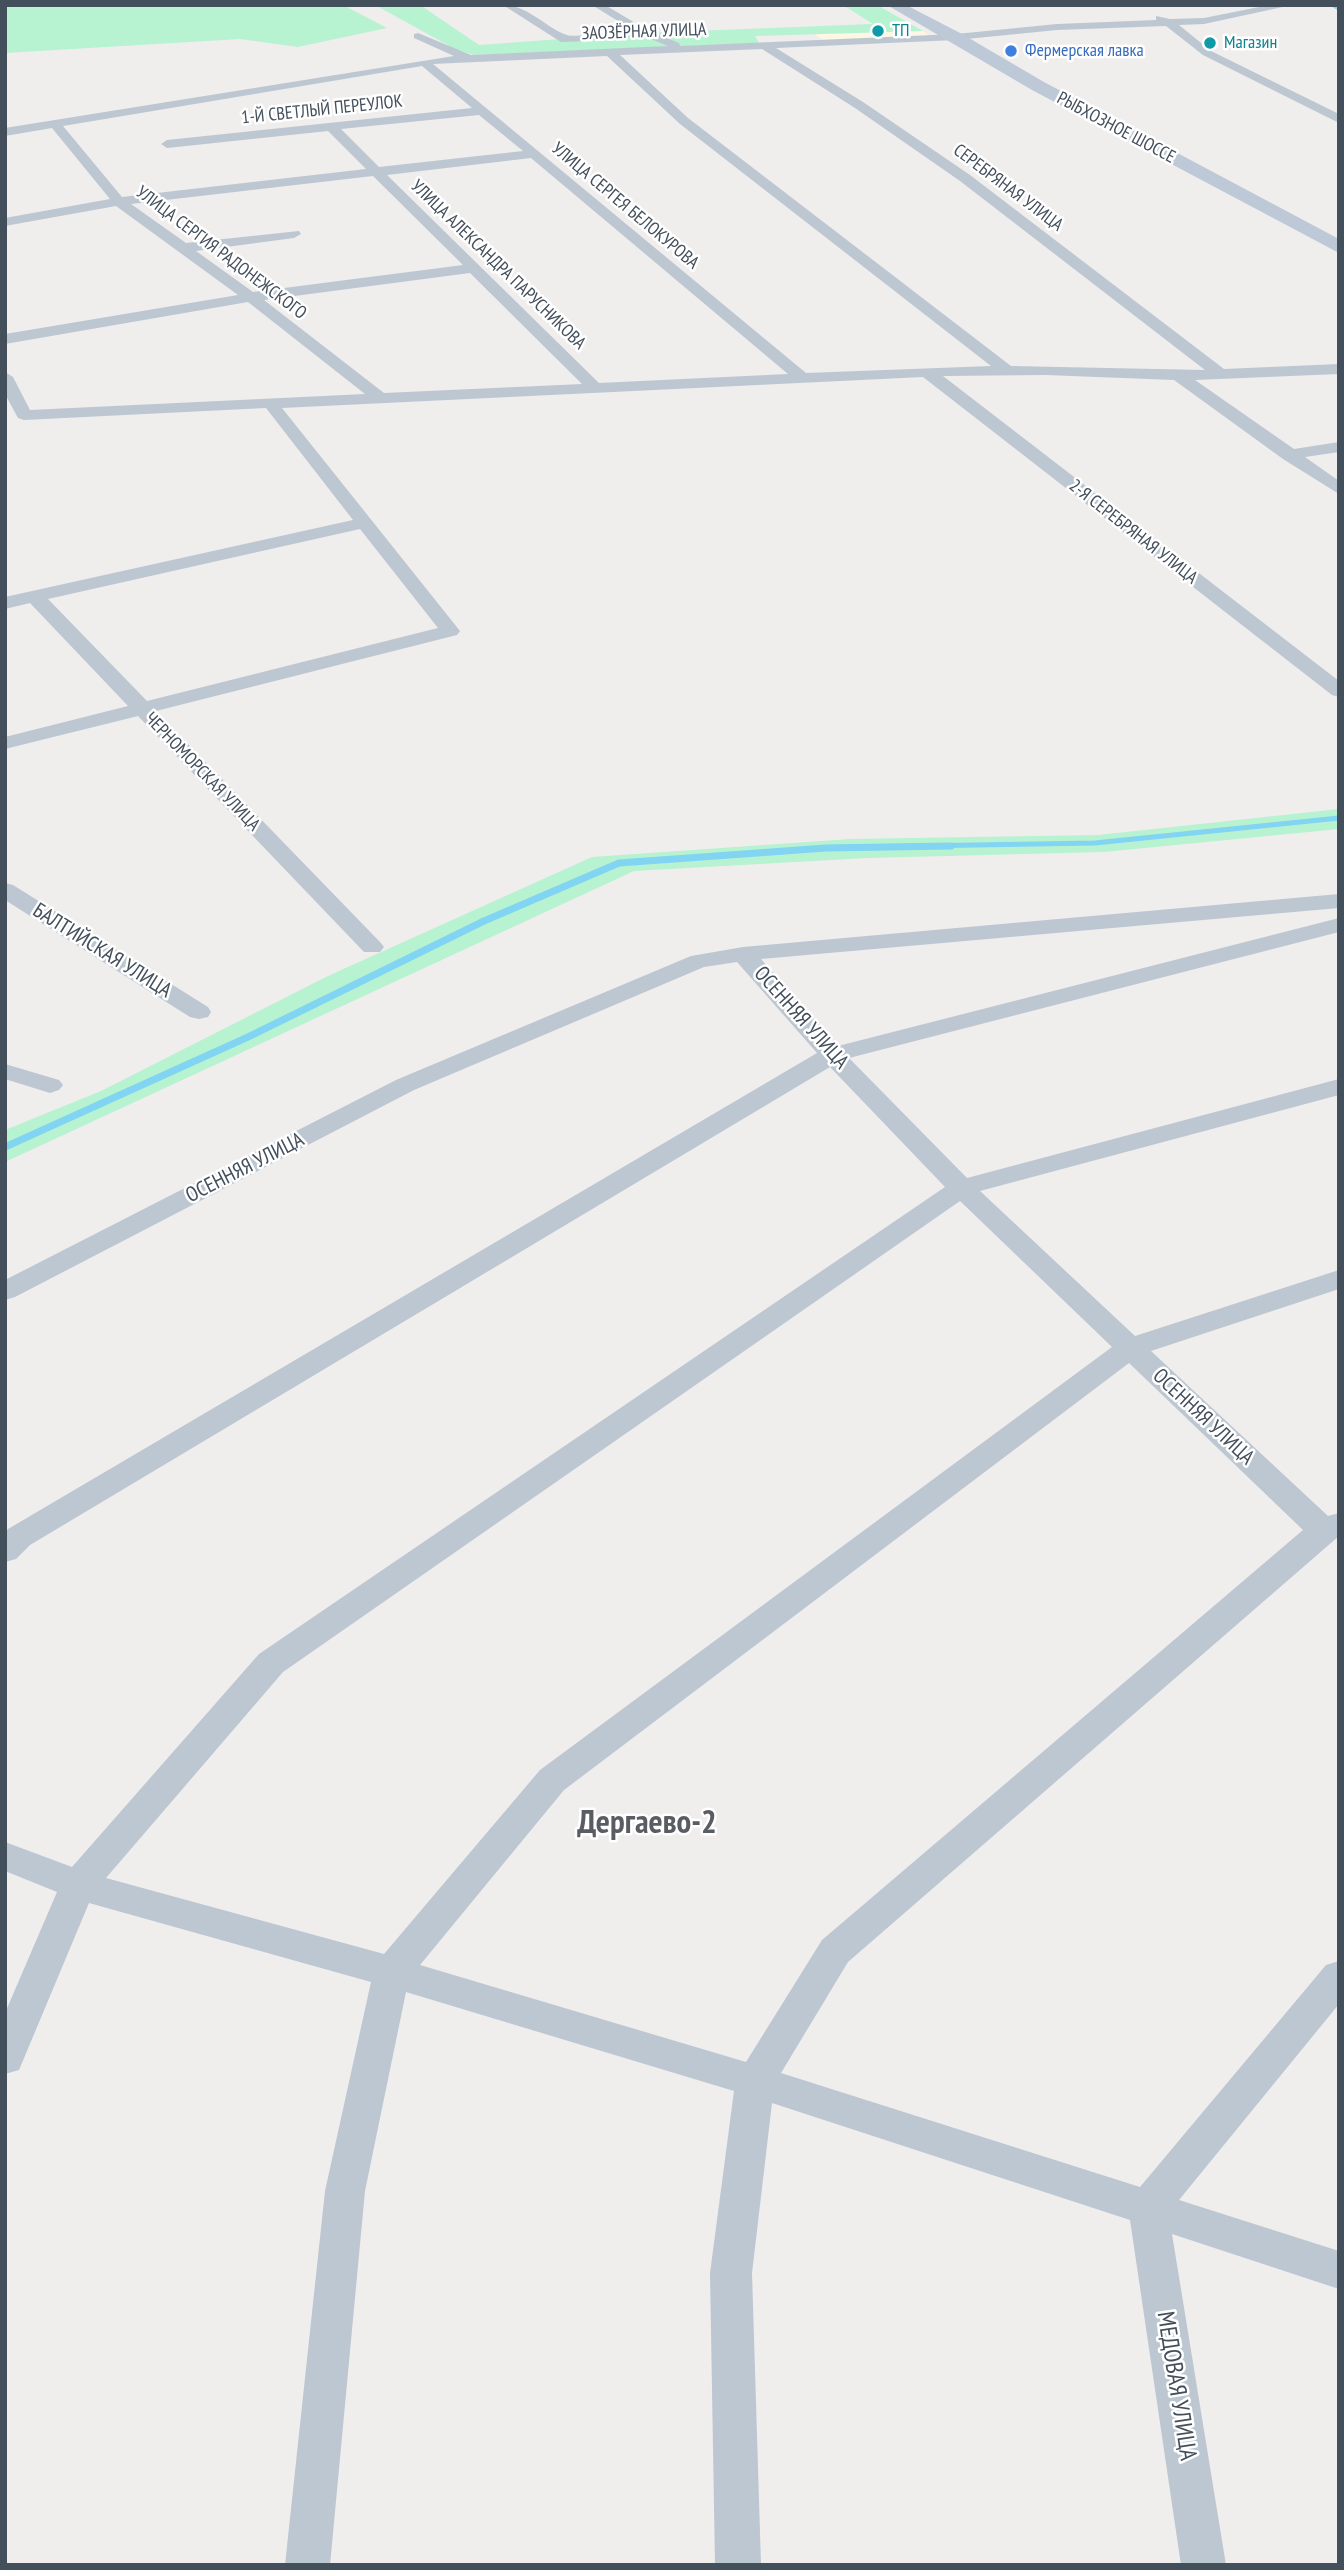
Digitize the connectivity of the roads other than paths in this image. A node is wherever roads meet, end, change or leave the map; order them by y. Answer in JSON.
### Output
{"nodes":[{"id":1,"x":508,"y":5,"type":"edge"},
{"id":2,"x":597,"y":5,"type":"edge"},
{"id":3,"x":894,"y":5,"type":"edge"},
{"id":4,"x":1287,"y":5,"type":"edge"},
{"id":5,"x":1143,"y":10,"type":"dead end"},
{"id":6,"x":1167,"y":22,"type":"junction"},
{"id":7,"x":646,"y":33,"type":"junction"},
{"id":8,"x":418,"y":36,"type":"dead end"},
{"id":9,"x":619,"y":36,"type":"dead end"},
{"id":10,"x":956,"y":37,"type":"junction"},
{"id":11,"x":607,"y":44,"type":"junction"},
{"id":12,"x":763,"y":45,"type":"junction"},
{"id":13,"x":683,"y":48,"type":"junction"},
{"id":14,"x":470,"y":58,"type":"junction"},
{"id":15,"x":425,"y":63,"type":"junction"},
{"id":16,"x":480,"y":111,"type":"junction"},
{"id":17,"x":1339,"y":119,"type":"edge"},
{"id":18,"x":55,"y":124,"type":"junction"},
{"id":19,"x":331,"y":127,"type":"junction"},
{"id":20,"x":5,"y":132,"type":"edge"},
{"id":21,"x":167,"y":144,"type":"dead end"},
{"id":22,"x":533,"y":154,"type":"junction"},
{"id":23,"x":375,"y":171,"type":"junction"},
{"id":24,"x":119,"y":201,"type":"junction"},
{"id":25,"x":5,"y":222,"type":"edge"},
{"id":26,"x":294,"y":234,"type":"dead end"},
{"id":27,"x":1339,"y":247,"type":"edge"},
{"id":28,"x":183,"y":248,"type":"junction"},
{"id":29,"x":475,"y":268,"type":"junction"},
{"id":30,"x":250,"y":297,"type":"junction"},
{"id":31,"x":5,"y":339,"type":"edge"},
{"id":32,"x":1197,"y":356,"type":"junction"},
{"id":33,"x":1339,"y":369,"type":"edge"},
{"id":34,"x":1006,"y":370,"type":"junction"},
{"id":35,"x":927,"y":372,"type":"junction"},
{"id":36,"x":1220,"y":374,"type":"junction"},
{"id":37,"x":1181,"y":376,"type":"junction"},
{"id":38,"x":5,"y":377,"type":"edge"},
{"id":39,"x":801,"y":377,"type":"junction"},
{"id":40,"x":593,"y":386,"type":"junction"},
{"id":41,"x":379,"y":397,"type":"junction"},
{"id":42,"x":270,"y":403,"type":"junction"},
{"id":43,"x":1339,"y":447,"type":"edge"},
{"id":44,"x":1289,"y":455,"type":"junction"},
{"id":45,"x":1339,"y":489,"type":"edge"},
{"id":46,"x":366,"y":522,"type":"junction"},
{"id":47,"x":34,"y":596,"type":"junction"},
{"id":48,"x":5,"y":603,"type":"edge"},
{"id":49,"x":1339,"y":691,"type":"edge"},
{"id":50,"x":140,"y":709,"type":"junction"},
{"id":51,"x":5,"y":743,"type":"edge"},
{"id":52,"x":5,"y":890,"type":"edge"},
{"id":53,"x":1339,"y":901,"type":"edge"},
{"id":54,"x":1339,"y":925,"type":"edge"},
{"id":55,"x":372,"y":947,"type":"dead end"},
{"id":56,"x":743,"y":954,"type":"junction"},
{"id":57,"x":200,"y":1012,"type":"dead end"},
{"id":58,"x":832,"y":1055,"type":"junction"},
{"id":59,"x":5,"y":1071,"type":"edge"},
{"id":60,"x":50,"y":1085,"type":"dead end"},
{"id":61,"x":1339,"y":1087,"type":"edge"},
{"id":62,"x":961,"y":1188,"type":"junction"},
{"id":63,"x":1339,"y":1279,"type":"edge"},
{"id":64,"x":5,"y":1291,"type":"edge"},
{"id":65,"x":1130,"y":1348,"type":"junction"},
{"id":66,"x":1331,"y":1527,"type":"edge"},
{"id":67,"x":5,"y":1551,"type":"edge"},
{"id":68,"x":5,"y":1856,"type":"edge"},
{"id":69,"x":78,"y":1885,"type":"junction"},
{"id":70,"x":392,"y":1972,"type":"junction"},
{"id":71,"x":1339,"y":1976,"type":"edge"},
{"id":72,"x":5,"y":2058,"type":"edge"},
{"id":73,"x":755,"y":2081,"type":"junction"},
{"id":74,"x":1148,"y":2208,"type":"junction"},
{"id":75,"x":1339,"y":2270,"type":"edge"},
{"id":76,"x":307,"y":2565,"type":"edge"},
{"id":77,"x":738,"y":2565,"type":"edge"},
{"id":78,"x":1204,"y":2565,"type":"edge"}],
"edges":[{"from":1,"to":11,"type":"street"},
{"from":2,"to":7,"type":"street"},
{"from":3,"to":10,"type":"street","name":"РЫБХОЗНОЕ ШОССЕ"},
{"from":4,"to":6,"type":"street","name":"ЗАОЗЁРНАЯ УЛИЦА"},
{"from":5,"to":6,"type":"street"},
{"from":6,"to":10,"type":"street","name":"ЗАОЗЁРНАЯ УЛИЦА"},
{"from":6,"to":17,"type":"street"},
{"from":7,"to":9,"type":"street"},
{"from":7,"to":13,"type":"street"},
{"from":8,"to":14,"type":"street"},
{"from":10,"to":12,"type":"street","name":"ЗАОЗЁРНАЯ УЛИЦА"},
{"from":10,"to":27,"type":"street","name":"РЫБХОЗНОЕ ШОССЕ"},
{"from":11,"to":13,"type":"street","name":"ЗАОЗЁРНАЯ УЛИЦА"},
{"from":11,"to":14,"type":"street","name":"ЗАОЗЁРНАЯ УЛИЦА"},
{"from":11,"to":34,"type":"street"},
{"from":12,"to":13,"type":"street","name":"ЗАОЗЁРНАЯ УЛИЦА"},
{"from":12,"to":32,"type":"street","name":"СЕРЕБРЯНАЯ УЛИЦА"},
{"from":14,"to":15,"type":"street","name":"ЗАОЗЁРНАЯ УЛИЦА"},
{"from":15,"to":16,"type":"street","name":"УЛИЦА СЕРГЕЯ БЕЛОКУРОВА"},
{"from":15,"to":18,"type":"street","name":"ЗАОЗЁРНАЯ УЛИЦА"},
{"from":16,"to":19,"type":"street","name":"1-Й СВЕТЛЫЙ ПЕРЕУЛОК"},
{"from":16,"to":22,"type":"street","name":"УЛИЦА СЕРГЕЯ БЕЛОКУРОВА"},
{"from":18,"to":20,"type":"street","name":"ЗАОЗЁРНАЯ УЛИЦА"},
{"from":18,"to":24,"type":"street","name":"УЛИЦА СЕРГИЯ РАДОНЕЖСКОГО"},
{"from":19,"to":21,"type":"street","name":"1-Й СВЕТЛЫЙ ПЕРЕУЛОК"},
{"from":19,"to":23,"type":"street"},
{"from":22,"to":23,"type":"street"},
{"from":22,"to":39,"type":"street","name":"УЛИЦА СЕРГЕЯ БЕЛОКУРОВА"},
{"from":23,"to":24,"type":"street"},
{"from":23,"to":29,"type":"street","name":"УЛИЦА АЛЕКСАНДРА ПАРУСНИКОВА"},
{"from":24,"to":25,"type":"street"},
{"from":24,"to":28,"type":"street","name":"УЛИЦА СЕРГИЯ РАДОНЕЖСКОГО"},
{"from":26,"to":28,"type":"street"},
{"from":28,"to":30,"type":"street","name":"УЛИЦА СЕРГИЯ РАДОНЕЖСКОГО"},
{"from":29,"to":30,"type":"street"},
{"from":29,"to":40,"type":"street","name":"УЛИЦА АЛЕКСАНДРА ПАРУСНИКОВА"},
{"from":30,"to":31,"type":"street"},
{"from":30,"to":41,"type":"street","name":"УЛИЦА СЕРГИЯ РАДОНЕЖСКОГО"},
{"from":32,"to":36,"type":"street","name":"СЕРЕБРЯНАЯ УЛИЦА"},
{"from":32,"to":37,"type":"street"},
{"from":33,"to":36,"type":"street"},
{"from":34,"to":35,"type":"street"},
{"from":34,"to":37,"type":"street"},
{"from":35,"to":39,"type":"street"},
{"from":35,"to":49,"type":"street","name":"2-Я СЕРЕБРЯНАЯ УЛИЦА"},
{"from":36,"to":37,"type":"street"},
{"from":37,"to":44,"type":"street"},
{"from":38,"to":42,"type":"street"},
{"from":39,"to":40,"type":"street"},
{"from":40,"to":41,"type":"street"},
{"from":41,"to":42,"type":"street"},
{"from":42,"to":46,"type":"street"},
{"from":43,"to":44,"type":"street"},
{"from":44,"to":45,"type":"street"},
{"from":46,"to":47,"type":"street"},
{"from":46,"to":50,"type":"street"},
{"from":47,"to":48,"type":"street"},
{"from":47,"to":50,"type":"street","name":"ЧЕРНОМОРСКАЯ УЛИЦА"},
{"from":50,"to":51,"type":"street"},
{"from":50,"to":55,"type":"street","name":"ЧЕРНОМОРСКАЯ УЛИЦА"},
{"from":52,"to":57,"type":"street","name":"БАЛТИЙСКАЯ УЛИЦА"},
{"from":53,"to":56,"type":"street"},
{"from":54,"to":58,"type":"street"},
{"from":56,"to":58,"type":"street","name":"ОСЕННЯЯ УЛИЦА"},
{"from":56,"to":64,"type":"street","name":"ОСЕННЯЯ УЛИЦА"},
{"from":58,"to":62,"type":"street","name":"ОСЕННЯЯ УЛИЦА"},
{"from":58,"to":67,"type":"street"},
{"from":59,"to":60,"type":"street"},
{"from":61,"to":62,"type":"street"},
{"from":62,"to":65,"type":"street","name":"ОСЕННЯЯ УЛИЦА"},
{"from":62,"to":69,"type":"street"},
{"from":63,"to":65,"type":"street"},
{"from":65,"to":66,"type":"street","name":"ОСЕННЯЯ УЛИЦА"},
{"from":65,"to":70,"type":"street"},
{"from":66,"to":73,"type":"street"},
{"from":68,"to":69,"type":"street"},
{"from":69,"to":70,"type":"street"},
{"from":69,"to":72,"type":"street"},
{"from":70,"to":73,"type":"street"},
{"from":70,"to":76,"type":"street"},
{"from":71,"to":74,"type":"street"},
{"from":73,"to":74,"type":"street"},
{"from":73,"to":77,"type":"street"},
{"from":74,"to":75,"type":"street"},
{"from":74,"to":78,"type":"street","name":"МЕДОВАЯ УЛИЦА"}]}
